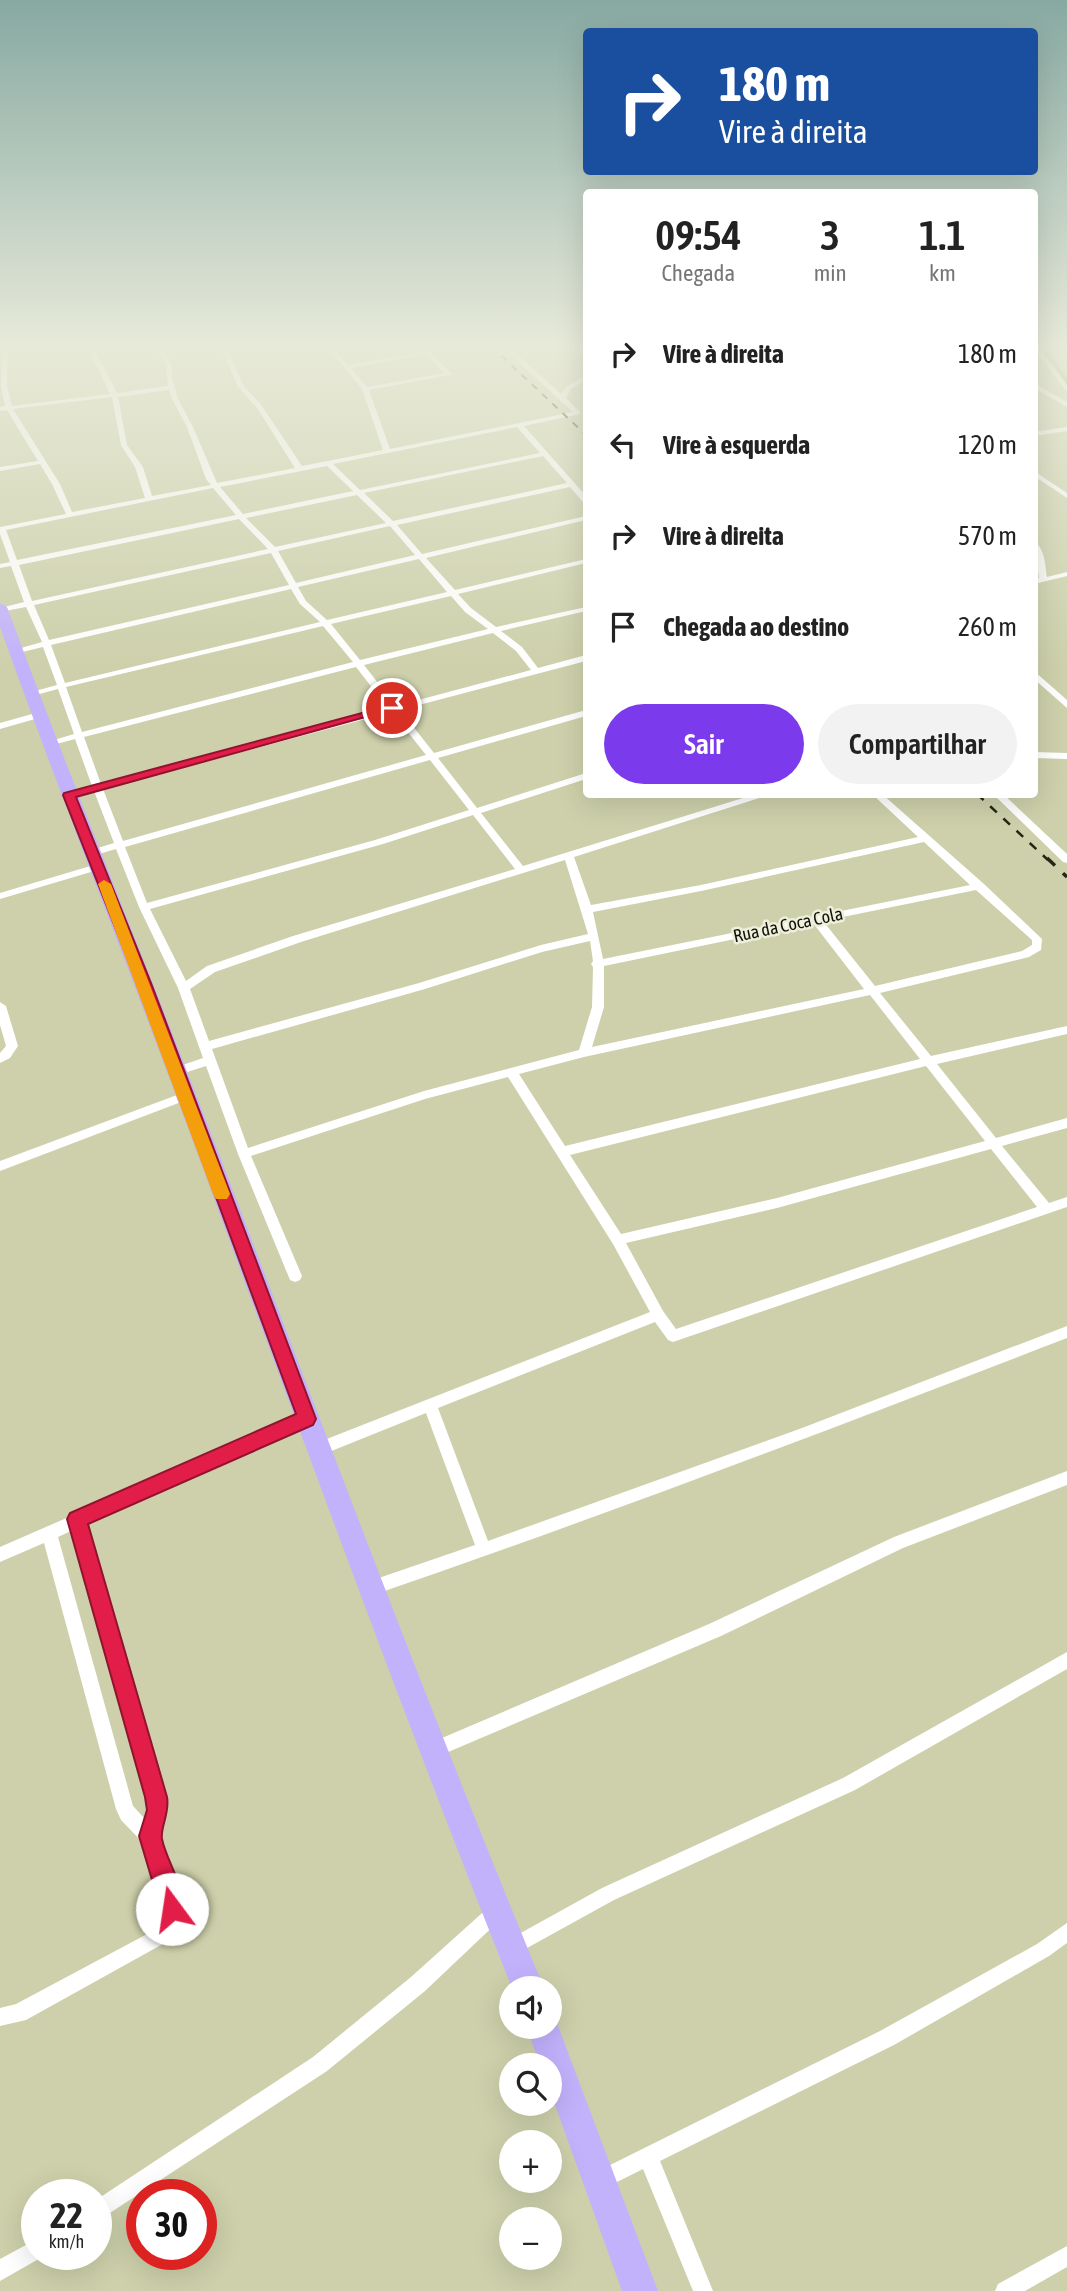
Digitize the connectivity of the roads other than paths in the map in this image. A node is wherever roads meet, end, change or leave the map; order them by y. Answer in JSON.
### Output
{"nodes":[{"id":1,"x":36,"y":453,"type":"edge"},
{"id":2,"x":129,"y":453,"type":"edge"},
{"id":3,"x":199,"y":453,"type":"edge"},
{"id":4,"x":289,"y":453,"type":"edge"},
{"id":5,"x":374,"y":453,"type":"edge"},
{"id":6,"x":545,"y":454,"type":"joint"},
{"id":7,"x":42,"y":462,"type":"junction"},
{"id":8,"x":328,"y":463,"type":"junction"},
{"id":9,"x":299,"y":468,"type":"junction"},
{"id":10,"x":0,"y":469,"type":"edge"},
{"id":11,"x":1038,"y":475,"type":"edge"},
{"id":12,"x":572,"y":484,"type":"junction"},
{"id":13,"x":215,"y":485,"type":"junction"},
{"id":14,"x":358,"y":493,"type":"junction"},
{"id":15,"x":1067,"y":496,"type":"edge"},
{"id":16,"x":583,"y":497,"type":"edge"},
{"id":17,"x":149,"y":499,"type":"junction"},
{"id":18,"x":70,"y":515,"type":"junction"},
{"id":19,"x":241,"y":517,"type":"junction"},
{"id":20,"x":583,"y":519,"type":"edge"},
{"id":21,"x":390,"y":522,"type":"junction"},
{"id":22,"x":1,"y":529,"type":"edge"},
{"id":23,"x":273,"y":550,"type":"junction"},
{"id":24,"x":1038,"y":552,"type":"edge"},
{"id":25,"x":421,"y":557,"type":"junction"},
{"id":26,"x":583,"y":562,"type":"edge"},
{"id":27,"x":14,"y":564,"type":"junction"},
{"id":28,"x":0,"y":566,"type":"edge"},
{"id":29,"x":1067,"y":573,"type":"edge"},
{"id":30,"x":1039,"y":580,"type":"edge"},
{"id":31,"x":295,"y":587,"type":"junction"},
{"id":32,"x":454,"y":593,"type":"junction"},
{"id":33,"x":29,"y":604,"type":"junction"},
{"id":34,"x":1,"y":609,"type":"edge"},
{"id":35,"x":583,"y":610,"type":"edge"},
{"id":36,"x":326,"y":623,"type":"junction"},
{"id":37,"x":496,"y":630,"type":"junction"},
{"id":38,"x":45,"y":644,"type":"junction"},
{"id":39,"x":18,"y":650,"type":"junction"},
{"id":40,"x":583,"y":659,"type":"edge"},
{"id":41,"x":358,"y":664,"type":"junction"},
{"id":42,"x":535,"y":670,"type":"junction"},
{"id":43,"x":1038,"y":678,"type":"edge"},
{"id":44,"x":60,"y":685,"type":"junction"},
{"id":45,"x":32,"y":694,"type":"junction"},
{"id":46,"x":1067,"y":705,"type":"edge"},
{"id":47,"x":392,"y":708,"type":"junction"},
{"id":48,"x":583,"y":714,"type":"edge"},
{"id":49,"x":39,"y":715,"type":"junction"},
{"id":50,"x":0,"y":726,"type":"edge"},
{"id":51,"x":78,"y":736,"type":"junction"},
{"id":52,"x":49,"y":743,"type":"junction"},
{"id":53,"x":1038,"y":755,"type":"edge"},
{"id":54,"x":1067,"y":756,"type":"edge"},
{"id":55,"x":430,"y":757,"type":"junction"},
{"id":56,"x":583,"y":777,"type":"edge"},
{"id":57,"x":97,"y":788,"type":"junction"},
{"id":58,"x":69,"y":795,"type":"junction"},
{"id":59,"x":755,"y":798,"type":"edge"},
{"id":60,"x":880,"y":798,"type":"edge"},
{"id":61,"x":1000,"y":798,"type":"edge"},
{"id":62,"x":475,"y":812,"type":"junction"},
{"id":63,"x":924,"y":839,"type":"junction"},
{"id":64,"x":120,"y":846,"type":"junction"},
{"id":65,"x":568,"y":856,"type":"junction"},
{"id":66,"x":94,"y":860,"type":"junction"},
{"id":67,"x":1067,"y":860,"type":"edge"},
{"id":68,"x":521,"y":870,"type":"junction"},
{"id":69,"x":980,"y":886,"type":"junction"},
{"id":70,"x":0,"y":896,"type":"edge"},
{"id":71,"x":144,"y":907,"type":"junction"},
{"id":72,"x":589,"y":909,"type":"junction"},
{"id":73,"x":815,"y":919,"type":"junction"},
{"id":74,"x":593,"y":937,"type":"junction"},
{"id":75,"x":596,"y":964,"type":"junction"},
{"id":76,"x":184,"y":988,"type":"junction"},
{"id":77,"x":872,"y":991,"type":"junction"},
{"id":78,"x":0,"y":1006,"type":"edge"},
{"id":79,"x":1067,"y":1030,"type":"edge"},
{"id":80,"x":204,"y":1047,"type":"junction"},
{"id":81,"x":584,"y":1053,"type":"junction"},
{"id":82,"x":0,"y":1059,"type":"edge"},
{"id":83,"x":210,"y":1060,"type":"junction"},
{"id":84,"x":929,"y":1061,"type":"junction"},
{"id":85,"x":175,"y":1072,"type":"junction"},
{"id":86,"x":511,"y":1072,"type":"junction"},
{"id":87,"x":185,"y":1096,"type":"junction"},
{"id":88,"x":1067,"y":1123,"type":"edge"},
{"id":89,"x":995,"y":1144,"type":"junction"},
{"id":90,"x":561,"y":1152,"type":"junction"},
{"id":91,"x":244,"y":1154,"type":"junction"},
{"id":92,"x":0,"y":1166,"type":"edge"},
{"id":93,"x":1067,"y":1202,"type":"edge"},
{"id":94,"x":1046,"y":1209,"type":"junction"},
{"id":95,"x":618,"y":1240,"type":"junction"},
{"id":96,"x":295,"y":1276,"type":"dead end"},
{"id":97,"x":658,"y":1315,"type":"junction"},
{"id":98,"x":1067,"y":1332,"type":"edge"},
{"id":99,"x":429,"y":1406,"type":"junction"},
{"id":100,"x":307,"y":1419,"type":"junction"},
{"id":101,"x":319,"y":1449,"type":"junction"},
{"id":102,"x":1067,"y":1478,"type":"edge"},
{"id":103,"x":77,"y":1519,"type":"junction"},
{"id":104,"x":49,"y":1532,"type":"junction"},
{"id":105,"x":484,"y":1550,"type":"junction"},
{"id":106,"x":0,"y":1555,"type":"edge"},
{"id":107,"x":373,"y":1587,"type":"junction"},
{"id":108,"x":1067,"y":1660,"type":"edge"},
{"id":109,"x":433,"y":1751,"type":"junction"},
{"id":110,"x":150,"y":1836,"type":"junction"},
{"id":111,"x":497,"y":1911,"type":"junction"},
{"id":112,"x":1067,"y":1932,"type":"edge"},
{"id":113,"x":512,"y":1947,"type":"junction"},
{"id":114,"x":523,"y":1976,"type":"edge"},
{"id":115,"x":0,"y":2017,"type":"edge"},
{"id":116,"x":547,"y":2039,"type":"edge"},
{"id":117,"x":648,"y":2156,"type":"junction"},
{"id":118,"x":601,"y":2180,"type":"junction"},
{"id":119,"x":112,"y":2200,"type":"edge"},
{"id":120,"x":1067,"y":2256,"type":"edge"},
{"id":121,"x":21,"y":2259,"type":"edge"},
{"id":122,"x":0,"y":2271,"type":"edge"},
{"id":123,"x":640,"y":2291,"type":"edge"},
{"id":124,"x":703,"y":2291,"type":"edge"},
{"id":125,"x":1005,"y":2291,"type":"edge"}],
"edges":[{"from":1,"to":7,"type":"street"},
{"from":2,"to":17,"type":"street"},
{"from":3,"to":13,"type":"street"},
{"from":4,"to":9,"type":"street"},
{"from":5,"to":8,"type":"street"},
{"from":6,"to":12,"type":"street"},
{"from":6,"to":14,"type":"street"},
{"from":7,"to":10,"type":"street"},
{"from":7,"to":18,"type":"street"},
{"from":8,"to":9,"type":"street"},
{"from":8,"to":14,"type":"street"},
{"from":9,"to":13,"type":"street"},
{"from":11,"to":15,"type":"street"},
{"from":12,"to":16,"type":"street"},
{"from":12,"to":21,"type":"street"},
{"from":13,"to":17,"type":"street"},
{"from":13,"to":19,"type":"street"},
{"from":14,"to":19,"type":"street"},
{"from":14,"to":21,"type":"street"},
{"from":17,"to":18,"type":"street"},
{"from":18,"to":22,"type":"street"},
{"from":19,"to":23,"type":"street"},
{"from":19,"to":27,"type":"street"},
{"from":20,"to":25,"type":"street"},
{"from":21,"to":23,"type":"street"},
{"from":21,"to":25,"type":"street"},
{"from":22,"to":27,"type":"street"},
{"from":23,"to":31,"type":"street"},
{"from":23,"to":33,"type":"street"},
{"from":24,"to":30,"type":"street"},
{"from":25,"to":31,"type":"street"},
{"from":25,"to":32,"type":"street"},
{"from":26,"to":32,"type":"street"},
{"from":27,"to":28,"type":"street"},
{"from":27,"to":33,"type":"street"},
{"from":29,"to":30,"type":"street"},
{"from":31,"to":36,"type":"street"},
{"from":31,"to":38,"type":"street"},
{"from":32,"to":36,"type":"street"},
{"from":32,"to":37,"type":"street"},
{"from":33,"to":34,"type":"street"},
{"from":33,"to":38,"type":"street"},
{"from":34,"to":39,"type":"main road"},
{"from":35,"to":37,"type":"street"},
{"from":36,"to":41,"type":"street"},
{"from":36,"to":44,"type":"street"},
{"from":37,"to":41,"type":"street"},
{"from":37,"to":42,"type":"street"},
{"from":38,"to":39,"type":"street"},
{"from":38,"to":44,"type":"street"},
{"from":39,"to":45,"type":"main road"},
{"from":40,"to":42,"type":"street"},
{"from":41,"to":47,"type":"street"},
{"from":41,"to":51,"type":"street"},
{"from":42,"to":47,"type":"street"},
{"from":43,"to":46,"type":"street"},
{"from":44,"to":45,"type":"street"},
{"from":44,"to":51,"type":"street"},
{"from":45,"to":49,"type":"main road"},
{"from":47,"to":55,"type":"street"},
{"from":47,"to":57,"type":"street"},
{"from":48,"to":55,"type":"street"},
{"from":49,"to":50,"type":"street"},
{"from":49,"to":52,"type":"main road"},
{"from":51,"to":52,"type":"street"},
{"from":51,"to":57,"type":"street"},
{"from":52,"to":58,"type":"main road"},
{"from":53,"to":54,"type":"street"},
{"from":55,"to":62,"type":"street"},
{"from":55,"to":64,"type":"street"},
{"from":56,"to":62,"type":"street"},
{"from":57,"to":58,"type":"street"},
{"from":57,"to":64,"type":"street"},
{"from":58,"to":66,"type":"main road"},
{"from":59,"to":65,"type":"street"},
{"from":60,"to":63,"type":"street"},
{"from":61,"to":67,"type":"street"},
{"from":62,"to":68,"type":"street"},
{"from":62,"to":71,"type":"street"},
{"from":63,"to":69,"type":"street"},
{"from":63,"to":72,"type":"street"},
{"from":64,"to":66,"type":"street"},
{"from":64,"to":71,"type":"street"},
{"from":65,"to":68,"type":"street"},
{"from":65,"to":72,"type":"street"},
{"from":66,"to":70,"type":"street"},
{"from":66,"to":85,"type":"main road"},
{"from":68,"to":76,"type":"street"},
{"from":69,"to":73,"type":"street","name":"Rua da Coca Cola"},
{"from":69,"to":77,"type":"street"},
{"from":71,"to":76,"type":"street"},
{"from":72,"to":74,"type":"street"},
{"from":73,"to":75,"type":"street","name":"Rua da Coca Cola"},
{"from":73,"to":77,"type":"street"},
{"from":74,"to":75,"type":"street"},
{"from":74,"to":80,"type":"street"},
{"from":75,"to":81,"type":"street"},
{"from":76,"to":80,"type":"street"},
{"from":77,"to":81,"type":"street"},
{"from":77,"to":84,"type":"street"},
{"from":78,"to":82,"type":"street"},
{"from":79,"to":84,"type":"street"},
{"from":80,"to":83,"type":"street"},
{"from":81,"to":86,"type":"street"},
{"from":83,"to":85,"type":"street"},
{"from":83,"to":91,"type":"street"},
{"from":84,"to":89,"type":"street"},
{"from":84,"to":90,"type":"street"},
{"from":85,"to":87,"type":"main road"},
{"from":86,"to":90,"type":"street"},
{"from":86,"to":91,"type":"street"},
{"from":87,"to":92,"type":"street"},
{"from":87,"to":100,"type":"main road"},
{"from":88,"to":89,"type":"street"},
{"from":89,"to":94,"type":"street"},
{"from":89,"to":95,"type":"street"},
{"from":90,"to":95,"type":"street"},
{"from":91,"to":96,"type":"street"},
{"from":93,"to":94,"type":"street"},
{"from":94,"to":97,"type":"street"},
{"from":95,"to":97,"type":"street"},
{"from":97,"to":99,"type":"street"},
{"from":98,"to":105,"type":"street"},
{"from":99,"to":101,"type":"street"},
{"from":99,"to":105,"type":"street"},
{"from":100,"to":101,"type":"main road"},
{"from":100,"to":103,"type":"street"},
{"from":101,"to":107,"type":"main road"},
{"from":102,"to":109,"type":"street"},
{"from":103,"to":104,"type":"street"},
{"from":103,"to":110,"type":"street"},
{"from":104,"to":106,"type":"street"},
{"from":104,"to":110,"type":"street"},
{"from":105,"to":107,"type":"street"},
{"from":107,"to":109,"type":"main road"},
{"from":108,"to":113,"type":"street"},
{"from":109,"to":111,"type":"main road"},
{"from":110,"to":115,"type":"street"},
{"from":111,"to":113,"type":"main road"},
{"from":111,"to":119,"type":"street"},
{"from":112,"to":117,"type":"street"},
{"from":113,"to":114,"type":"main road"},
{"from":116,"to":118,"type":"main road"},
{"from":117,"to":118,"type":"street"},
{"from":117,"to":124,"type":"street"},
{"from":118,"to":123,"type":"main road"},
{"from":120,"to":125,"type":"street"},
{"from":121,"to":122,"type":"street"}]}
